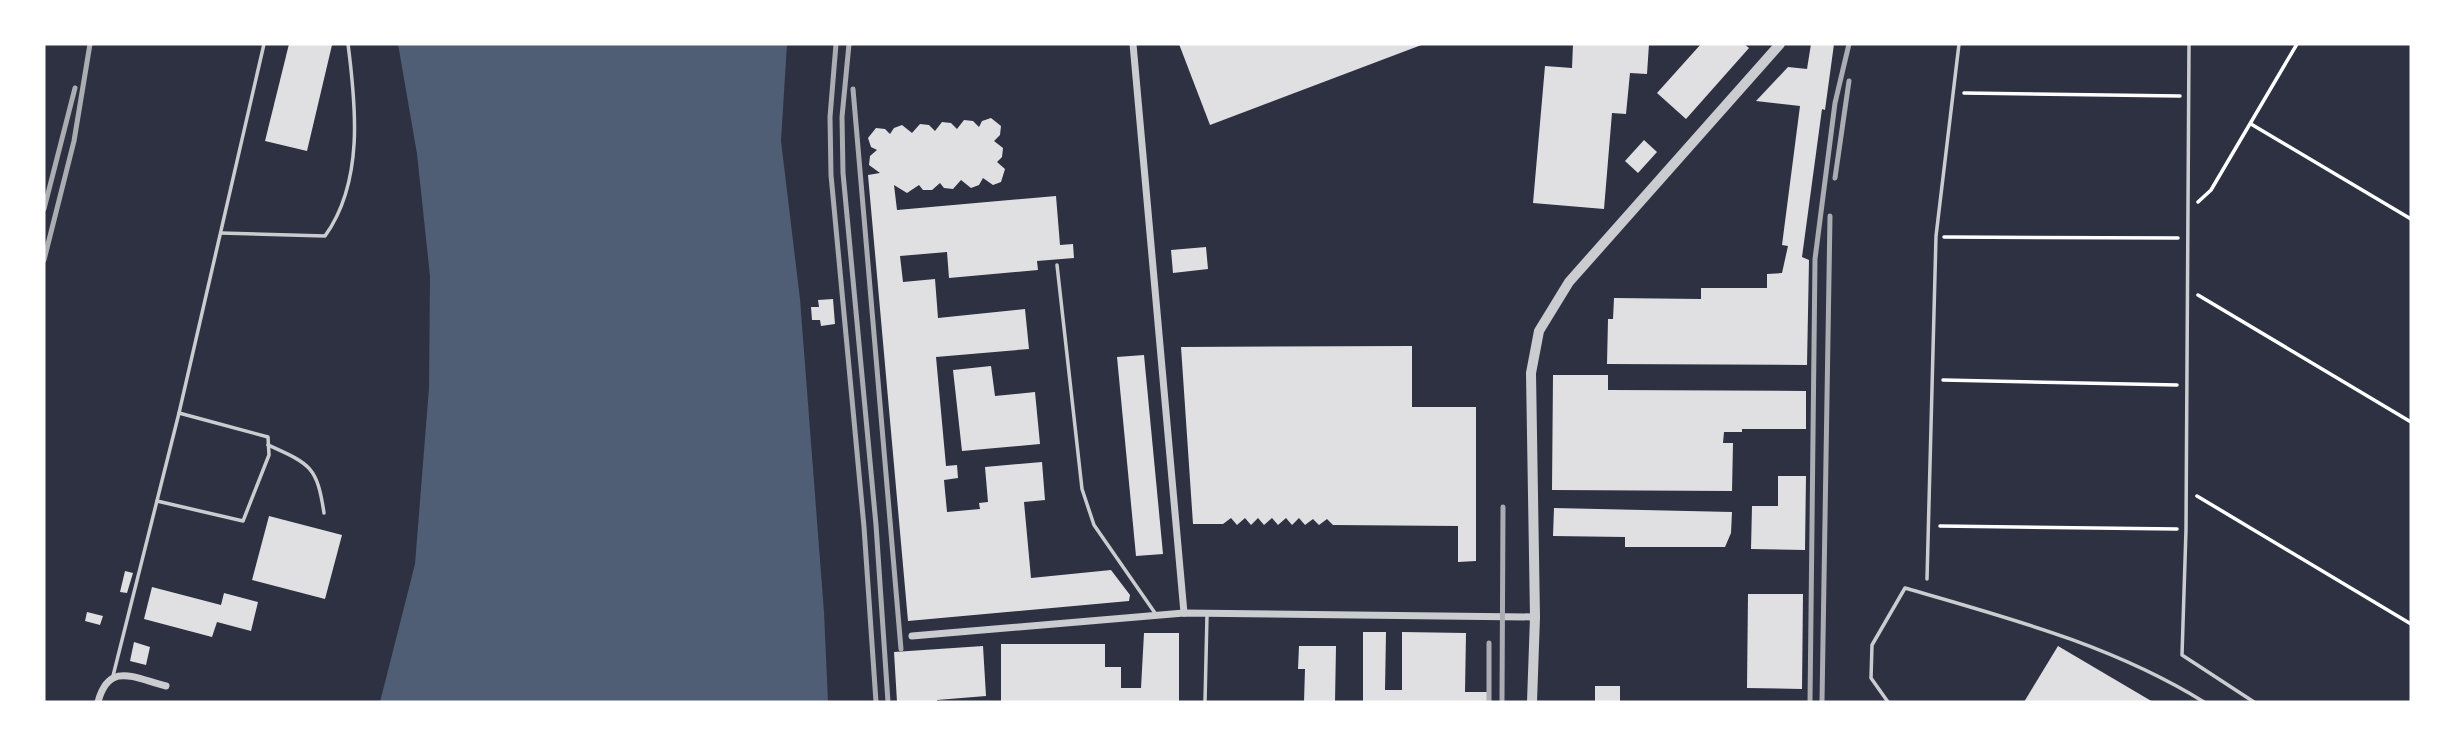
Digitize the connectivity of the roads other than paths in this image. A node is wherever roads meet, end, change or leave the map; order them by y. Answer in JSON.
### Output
{"nodes":[{"id":1,"x":264,"y":44,"type":"edge"},
{"id":2,"x":348,"y":44,"type":"edge"},
{"id":3,"x":1133,"y":44,"type":"edge"},
{"id":4,"x":1780,"y":44,"type":"edge"},
{"id":5,"x":1959,"y":44,"type":"edge"},
{"id":6,"x":2189,"y":44,"type":"edge"},
{"id":7,"x":220,"y":233,"type":"junction"},
{"id":8,"x":1057,"y":265,"type":"dead end"},
{"id":9,"x":179,"y":413,"type":"junction"},
{"id":10,"x":268,"y":445,"type":"junction"},
{"id":11,"x":157,"y":501,"type":"junction"},
{"id":12,"x":324,"y":513,"type":"dead end"},
{"id":13,"x":1927,"y":579,"type":"dead end"},
{"id":14,"x":1184,"y":612,"type":"junction"},
{"id":15,"x":1207,"y":613,"type":"junction"},
{"id":16,"x":1156,"y":615,"type":"junction"},
{"id":17,"x":1535,"y":617,"type":"junction"},
{"id":18,"x":912,"y":636,"type":"dead end"},
{"id":19,"x":113,"y":676,"type":"junction"},
{"id":20,"x":166,"y":686,"type":"dead end"},
{"id":21,"x":98,"y":702,"type":"edge"},
{"id":22,"x":1205,"y":702,"type":"edge"},
{"id":23,"x":1532,"y":702,"type":"edge"},
{"id":24,"x":1888,"y":702,"type":"edge"},
{"id":25,"x":2204,"y":702,"type":"edge"},
{"id":26,"x":2254,"y":702,"type":"edge"}],
"edges":[{"from":1,"to":7,"type":"lane"},
{"from":2,"to":7,"type":"lane"},
{"from":3,"to":14,"type":"street"},
{"from":4,"to":17,"type":"street"},
{"from":5,"to":13,"type":"lane"},
{"from":6,"to":26,"type":"lane"},
{"from":7,"to":9,"type":"lane"},
{"from":8,"to":16,"type":"lane"},
{"from":9,"to":10,"type":"lane"},
{"from":9,"to":11,"type":"lane"},
{"from":10,"to":11,"type":"lane"},
{"from":10,"to":12,"type":"lane"},
{"from":11,"to":19,"type":"lane"},
{"from":14,"to":15,"type":"street"},
{"from":14,"to":16,"type":"street"},
{"from":15,"to":17,"type":"street"},
{"from":15,"to":22,"type":"lane"},
{"from":16,"to":18,"type":"street"},
{"from":17,"to":23,"type":"street"},
{"from":19,"to":20,"type":"street"},
{"from":19,"to":21,"type":"street"},
{"from":24,"to":25,"type":"lane"}]}
